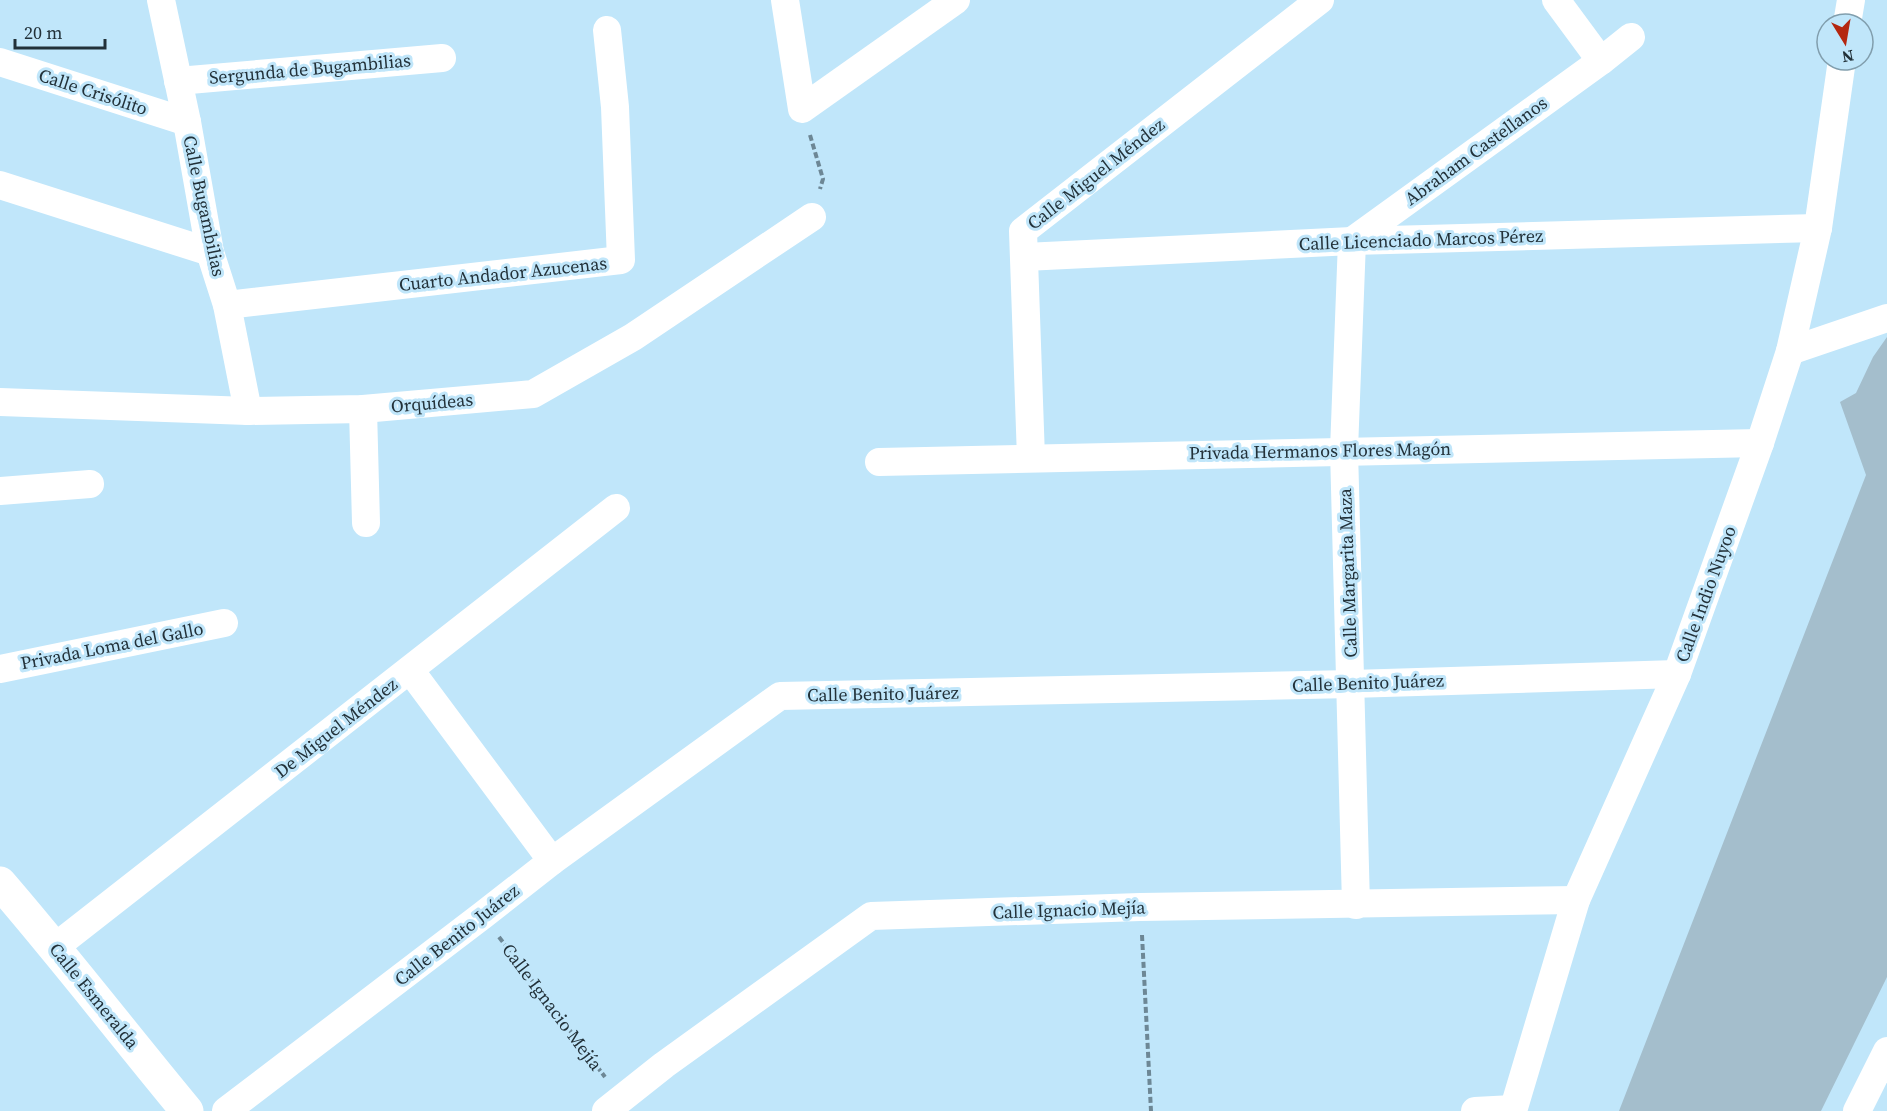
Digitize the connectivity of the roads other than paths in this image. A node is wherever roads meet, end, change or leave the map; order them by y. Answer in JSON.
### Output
{"nodes":[{"id":1,"x":160,"y":0,"type":"edge"},
{"id":2,"x":785,"y":0,"type":"edge"},
{"id":3,"x":957,"y":0,"type":"edge"},
{"id":4,"x":1320,"y":0,"type":"edge"},
{"id":5,"x":1556,"y":0,"type":"edge"},
{"id":6,"x":607,"y":30,"type":"dead end"},
{"id":7,"x":1631,"y":38,"type":"dead end"},
{"id":8,"x":442,"y":58,"type":"dead end"},
{"id":9,"x":1601,"y":61,"type":"junction"},
{"id":10,"x":0,"y":62,"type":"edge"},
{"id":11,"x":1840,"y":72,"type":"edge"},
{"id":12,"x":178,"y":81,"type":"junction"},
{"id":13,"x":187,"y":122,"type":"junction"},
{"id":14,"x":0,"y":185,"type":"edge"},
{"id":15,"x":812,"y":217,"type":"road end"},
{"id":16,"x":1818,"y":228,"type":"junction"},
{"id":17,"x":1352,"y":241,"type":"junction"},
{"id":18,"x":210,"y":252,"type":"junction"},
{"id":19,"x":1024,"y":257,"type":"junction"},
{"id":20,"x":227,"y":305,"type":"junction"},
{"id":21,"x":1887,"y":318,"type":"edge"},
{"id":22,"x":1790,"y":351,"type":"junction"},
{"id":23,"x":0,"y":402,"type":"edge"},
{"id":24,"x":363,"y":409,"type":"junction"},
{"id":25,"x":248,"y":411,"type":"junction"},
{"id":26,"x":1760,"y":442,"type":"junction"},
{"id":27,"x":1344,"y":450,"type":"junction"},
{"id":28,"x":1031,"y":458,"type":"junction"},
{"id":29,"x":879,"y":462,"type":"dead end"},
{"id":30,"x":90,"y":484,"type":"dead end"},
{"id":31,"x":0,"y":491,"type":"edge"},
{"id":32,"x":616,"y":508,"type":"dead end"},
{"id":33,"x":366,"y":523,"type":"dead end"},
{"id":34,"x":224,"y":623,"type":"dead end"},
{"id":35,"x":0,"y":669,"type":"edge"},
{"id":36,"x":410,"y":670,"type":"junction"},
{"id":37,"x":1677,"y":674,"type":"junction"},
{"id":38,"x":1351,"y":684,"type":"junction"},
{"id":39,"x":552,"y":861,"type":"junction"},
{"id":40,"x":0,"y":883,"type":"edge"},
{"id":41,"x":1576,"y":900,"type":"junction"},
{"id":42,"x":1356,"y":904,"type":"junction"},
{"id":43,"x":55,"y":947,"type":"junction"},
{"id":44,"x":1887,"y":1051,"type":"edge"},
{"id":45,"x":614,"y":1105,"type":"edge"},
{"id":46,"x":1513,"y":1110,"type":"edge"},
{"id":47,"x":187,"y":1111,"type":"edge"},
{"id":48,"x":226,"y":1111,"type":"edge"},
{"id":49,"x":1475,"y":1111,"type":"edge"},
{"id":50,"x":1857,"y":1111,"type":"edge"}],
"edges":[{"from":1,"to":12,"type":"street","name":"Calle Bugambilias"},
{"from":2,"to":3,"type":"street"},
{"from":4,"to":19,"type":"street","name":"Calle Miguel Méndez"},
{"from":5,"to":9,"type":"street"},
{"from":6,"to":20,"type":"street","name":"Cuarto Andador Azucenas"},
{"from":7,"to":9,"type":"street"},
{"from":8,"to":12,"type":"street","name":"Sergunda de Bugambilias"},
{"from":9,"to":17,"type":"street","name":"Abraham Castellanos"},
{"from":10,"to":13,"type":"street","name":"Calle Crisólito"},
{"from":11,"to":16,"type":"street","name":"Calle Indio Nuyoo"},
{"from":12,"to":13,"type":"street","name":"Calle Bugambilias"},
{"from":13,"to":18,"type":"street","name":"Calle Bugambilias"},
{"from":14,"to":18,"type":"street"},
{"from":15,"to":24,"type":"street","name":"Orquídeas"},
{"from":16,"to":17,"type":"street","name":"Calle Licenciado Marcos Pérez"},
{"from":16,"to":22,"type":"street","name":"Calle Indio Nuyoo"},
{"from":17,"to":19,"type":"street","name":"Calle Licenciado Marcos Pérez"},
{"from":17,"to":27,"type":"street","name":"Calle Margarita Maza"},
{"from":18,"to":20,"type":"street","name":"Calle Bugambilias"},
{"from":19,"to":28,"type":"street","name":"Calle Miguel Méndez"},
{"from":20,"to":25,"type":"street","name":"Calle Bugambilias"},
{"from":21,"to":22,"type":"street"},
{"from":22,"to":26,"type":"street","name":"Calle Indio Nuyoo"},
{"from":23,"to":25,"type":"street","name":"Orquídeas"},
{"from":24,"to":25,"type":"street","name":"Orquídeas"},
{"from":24,"to":33,"type":"street"},
{"from":26,"to":27,"type":"street","name":"Privada Hermanos Flores Magón"},
{"from":26,"to":37,"type":"street","name":"Calle Indio Nuyoo"},
{"from":27,"to":28,"type":"street","name":"Privada Hermanos Flores Magón"},
{"from":27,"to":38,"type":"street","name":"Calle Margarita Maza"},
{"from":28,"to":29,"type":"street","name":"Privada Hermanos Flores Magón"},
{"from":30,"to":31,"type":"street"},
{"from":32,"to":36,"type":"street","name":"De Miguel Méndez"},
{"from":34,"to":35,"type":"street","name":"Privada Loma del Gallo"},
{"from":36,"to":39,"type":"street"},
{"from":36,"to":43,"type":"street","name":"De Miguel Méndez"},
{"from":37,"to":38,"type":"street","name":"Calle Benito Juárez"},
{"from":37,"to":41,"type":"street","name":"Calle Indio Nuyoo"},
{"from":38,"to":39,"type":"street","name":"Calle Benito Juárez"},
{"from":38,"to":42,"type":"street","name":"Calle Margarita Maza"},
{"from":39,"to":48,"type":"street","name":"Calle Benito Juárez"},
{"from":40,"to":43,"type":"street","name":"Calle Esmeralda"},
{"from":41,"to":42,"type":"street","name":"Calle Ignacio Mejía"},
{"from":41,"to":46,"type":"street","name":"Calle Indio Nuyoo"},
{"from":42,"to":45,"type":"street","name":"Calle Ignacio Mejía"},
{"from":43,"to":47,"type":"street","name":"Calle Esmeralda"},
{"from":44,"to":50,"type":"street"},
{"from":46,"to":49,"type":"street"}]}
